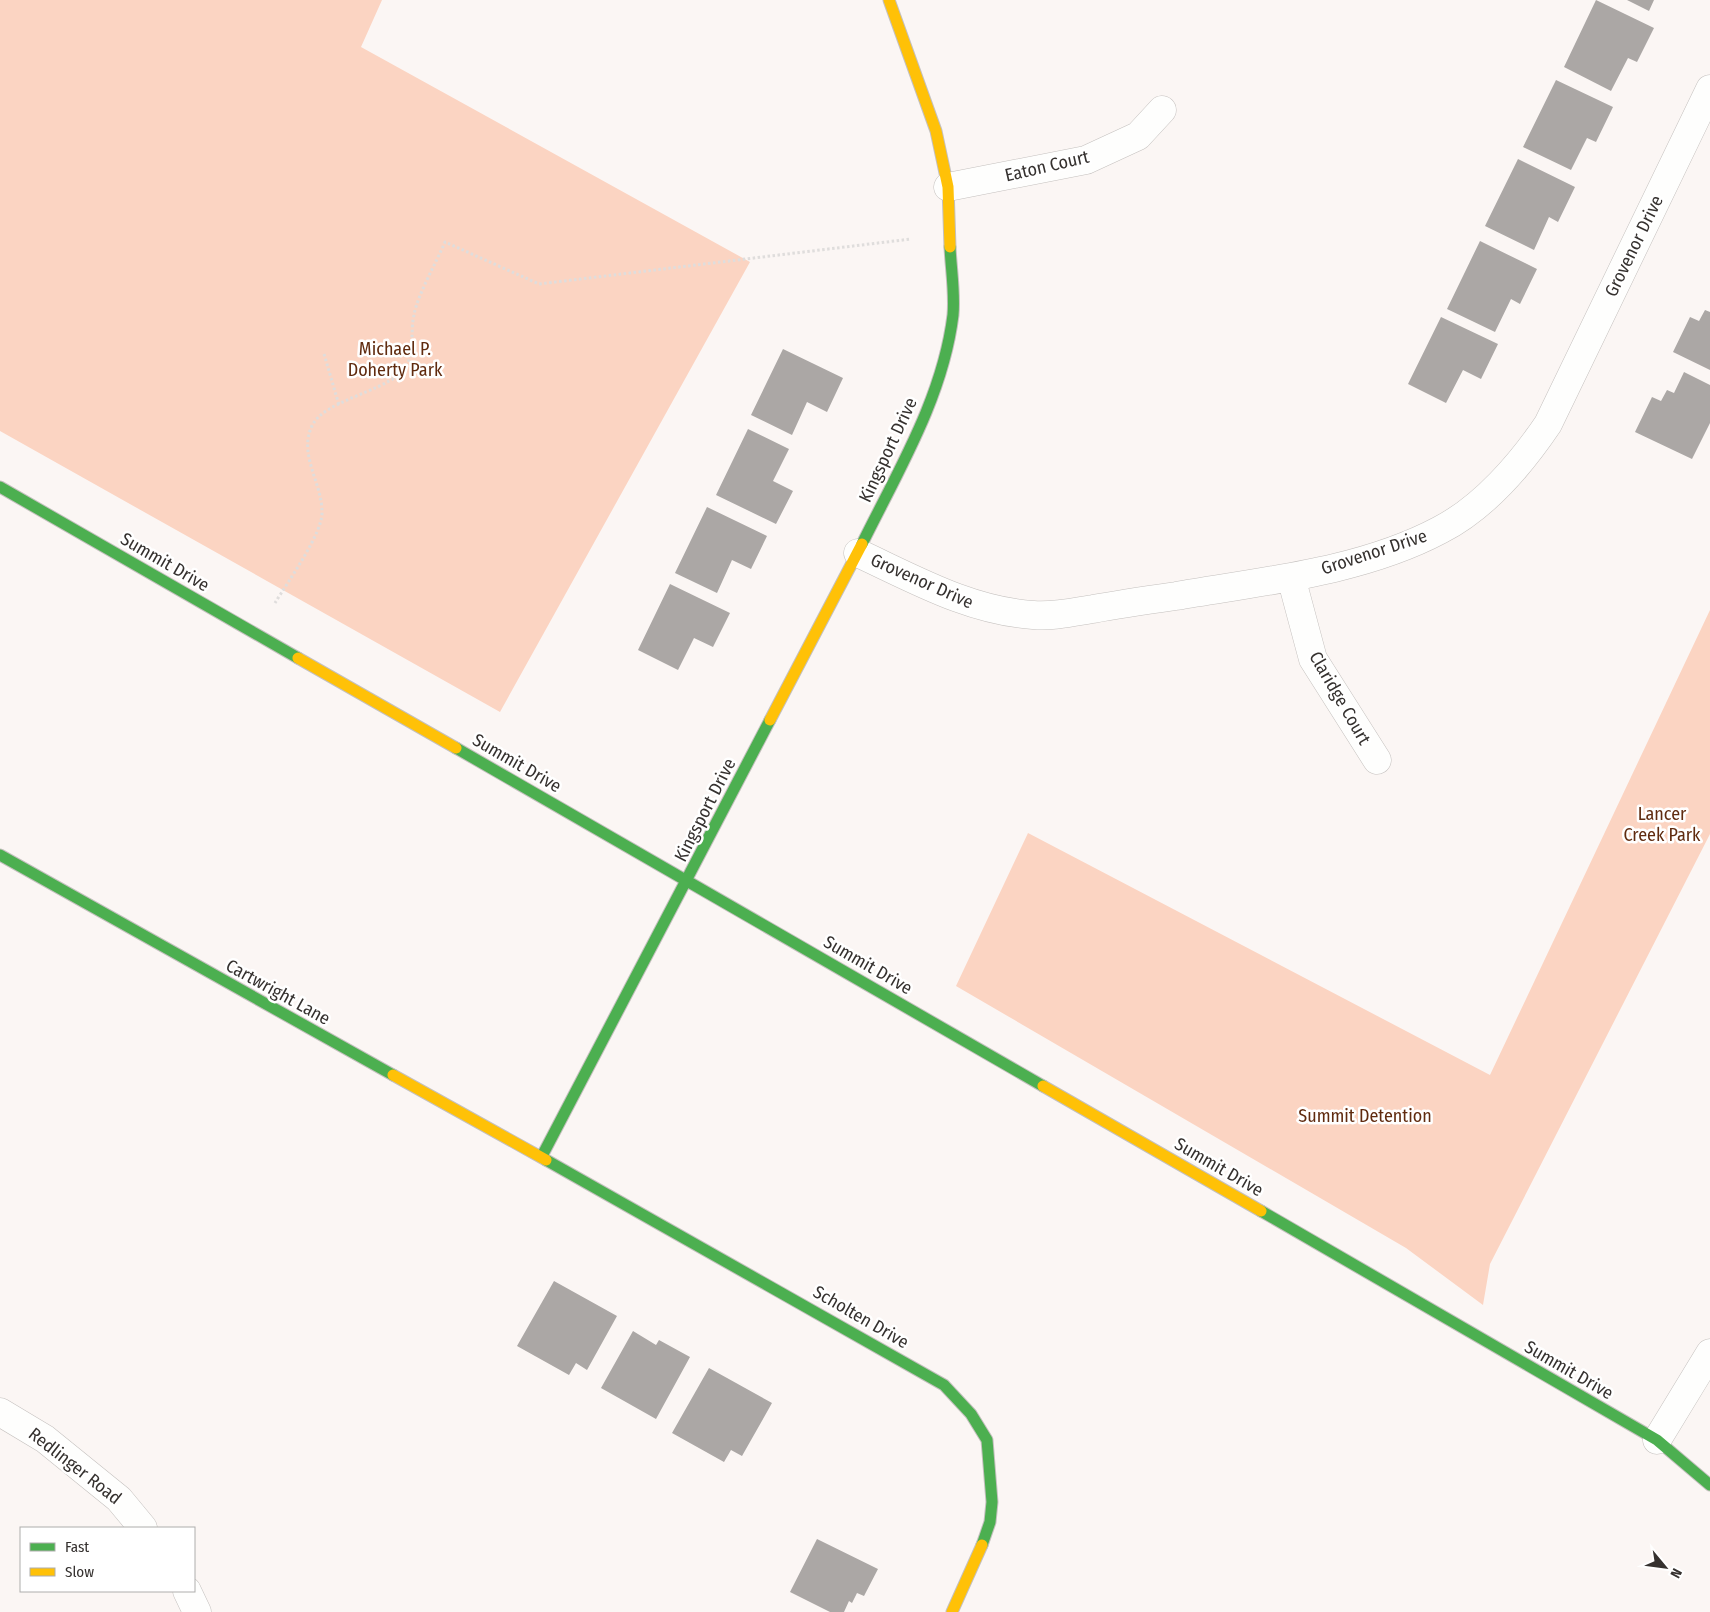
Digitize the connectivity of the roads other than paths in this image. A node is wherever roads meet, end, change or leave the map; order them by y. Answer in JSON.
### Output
{"nodes":[{"id":1,"x":890,"y":0,"type":"edge"},
{"id":2,"x":1710,"y":89,"type":"edge"},
{"id":3,"x":1162,"y":110,"type":"dead end"},
{"id":4,"x":948,"y":187,"type":"junction"},
{"id":5,"x":0,"y":487,"type":"edge"},
{"id":6,"x":858,"y":552,"type":"junction"},
{"id":7,"x":1291,"y":577,"type":"junction"},
{"id":8,"x":1377,"y":760,"type":"dead end"},
{"id":9,"x":0,"y":855,"type":"edge"},
{"id":10,"x":688,"y":881,"type":"junction"},
{"id":11,"x":542,"y":1156,"type":"junction"},
{"id":12,"x":1710,"y":1353,"type":"edge"},
{"id":13,"x":0,"y":1412,"type":"edge"},
{"id":14,"x":1657,"y":1440,"type":"junction"},
{"id":15,"x":1710,"y":1485,"type":"edge"},
{"id":16,"x":141,"y":1527,"type":"edge"},
{"id":17,"x":187,"y":1592,"type":"edge"},
{"id":18,"x":197,"y":1612,"type":"edge"},
{"id":19,"x":952,"y":1612,"type":"edge"}],
"edges":[{"from":1,"to":4,"type":"street","name":"Kingsport Drive"},
{"from":2,"to":7,"type":"street","name":"Grovenor Drive"},
{"from":3,"to":4,"type":"street","name":"Eaton Court"},
{"from":4,"to":6,"type":"street","name":"Kingsport Drive"},
{"from":5,"to":10,"type":"street","name":"Summit Drive"},
{"from":6,"to":7,"type":"street","name":"Grovenor Drive"},
{"from":6,"to":10,"type":"street","name":"Kingsport Drive"},
{"from":7,"to":8,"type":"street","name":"Claridge Court"},
{"from":9,"to":11,"type":"street","name":"Cartwright Lane"},
{"from":10,"to":11,"type":"street","name":"Kingsport Drive"},
{"from":10,"to":14,"type":"street","name":"Summit Drive"},
{"from":11,"to":19,"type":"street","name":"Scholten Drive"},
{"from":12,"to":14,"type":"street"},
{"from":13,"to":16,"type":"street","name":"Redlinger Road"},
{"from":14,"to":15,"type":"street","name":"Summit Drive"},
{"from":17,"to":18,"type":"street"}]}
